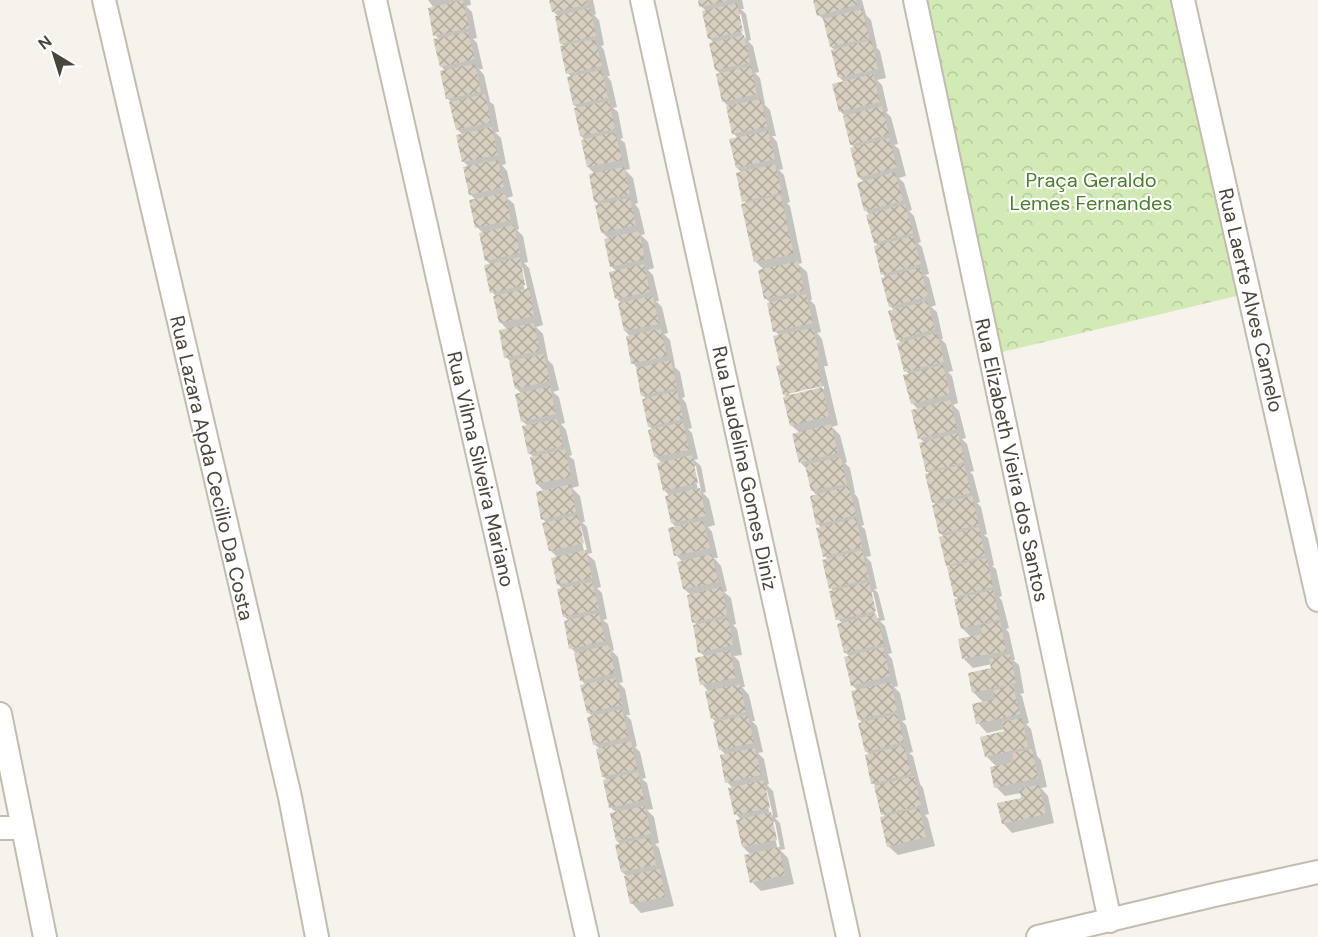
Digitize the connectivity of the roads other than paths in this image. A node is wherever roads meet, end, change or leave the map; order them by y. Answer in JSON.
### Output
{"nodes":[{"id":1,"x":104,"y":0,"type":"edge"},
{"id":2,"x":375,"y":0,"type":"edge"},
{"id":3,"x":642,"y":0,"type":"edge"},
{"id":4,"x":915,"y":0,"type":"edge"},
{"id":5,"x":1183,"y":0,"type":"edge"},
{"id":6,"x":1318,"y":600,"type":"edge"},
{"id":7,"x":0,"y":714,"type":"edge"},
{"id":8,"x":0,"y":828,"type":"edge"},
{"id":9,"x":23,"y":828,"type":"junction"},
{"id":10,"x":1318,"y":872,"type":"edge"},
{"id":11,"x":1110,"y":921,"type":"junction"},
{"id":12,"x":45,"y":937,"type":"edge"},
{"id":13,"x":317,"y":937,"type":"edge"},
{"id":14,"x":587,"y":937,"type":"edge"},
{"id":15,"x":848,"y":937,"type":"edge"},
{"id":16,"x":1038,"y":937,"type":"edge"}],
"edges":[{"from":1,"to":13,"type":"street","name":"Rua Lazara Apda Cecilio Da Costa"},
{"from":2,"to":14,"type":"street","name":"Rua Vilma Silveira Mariano"},
{"from":3,"to":15,"type":"street","name":"Rua Laudelina Gomes Diniz"},
{"from":4,"to":11,"type":"street","name":"Rua Elizabeth Vieira dos Santos"},
{"from":5,"to":6,"type":"street","name":"Rua Laerte Alves Camelo"},
{"from":7,"to":9,"type":"street"},
{"from":8,"to":9,"type":"street"},
{"from":9,"to":12,"type":"street"},
{"from":10,"to":11,"type":"street"},
{"from":11,"to":16,"type":"street"}]}
